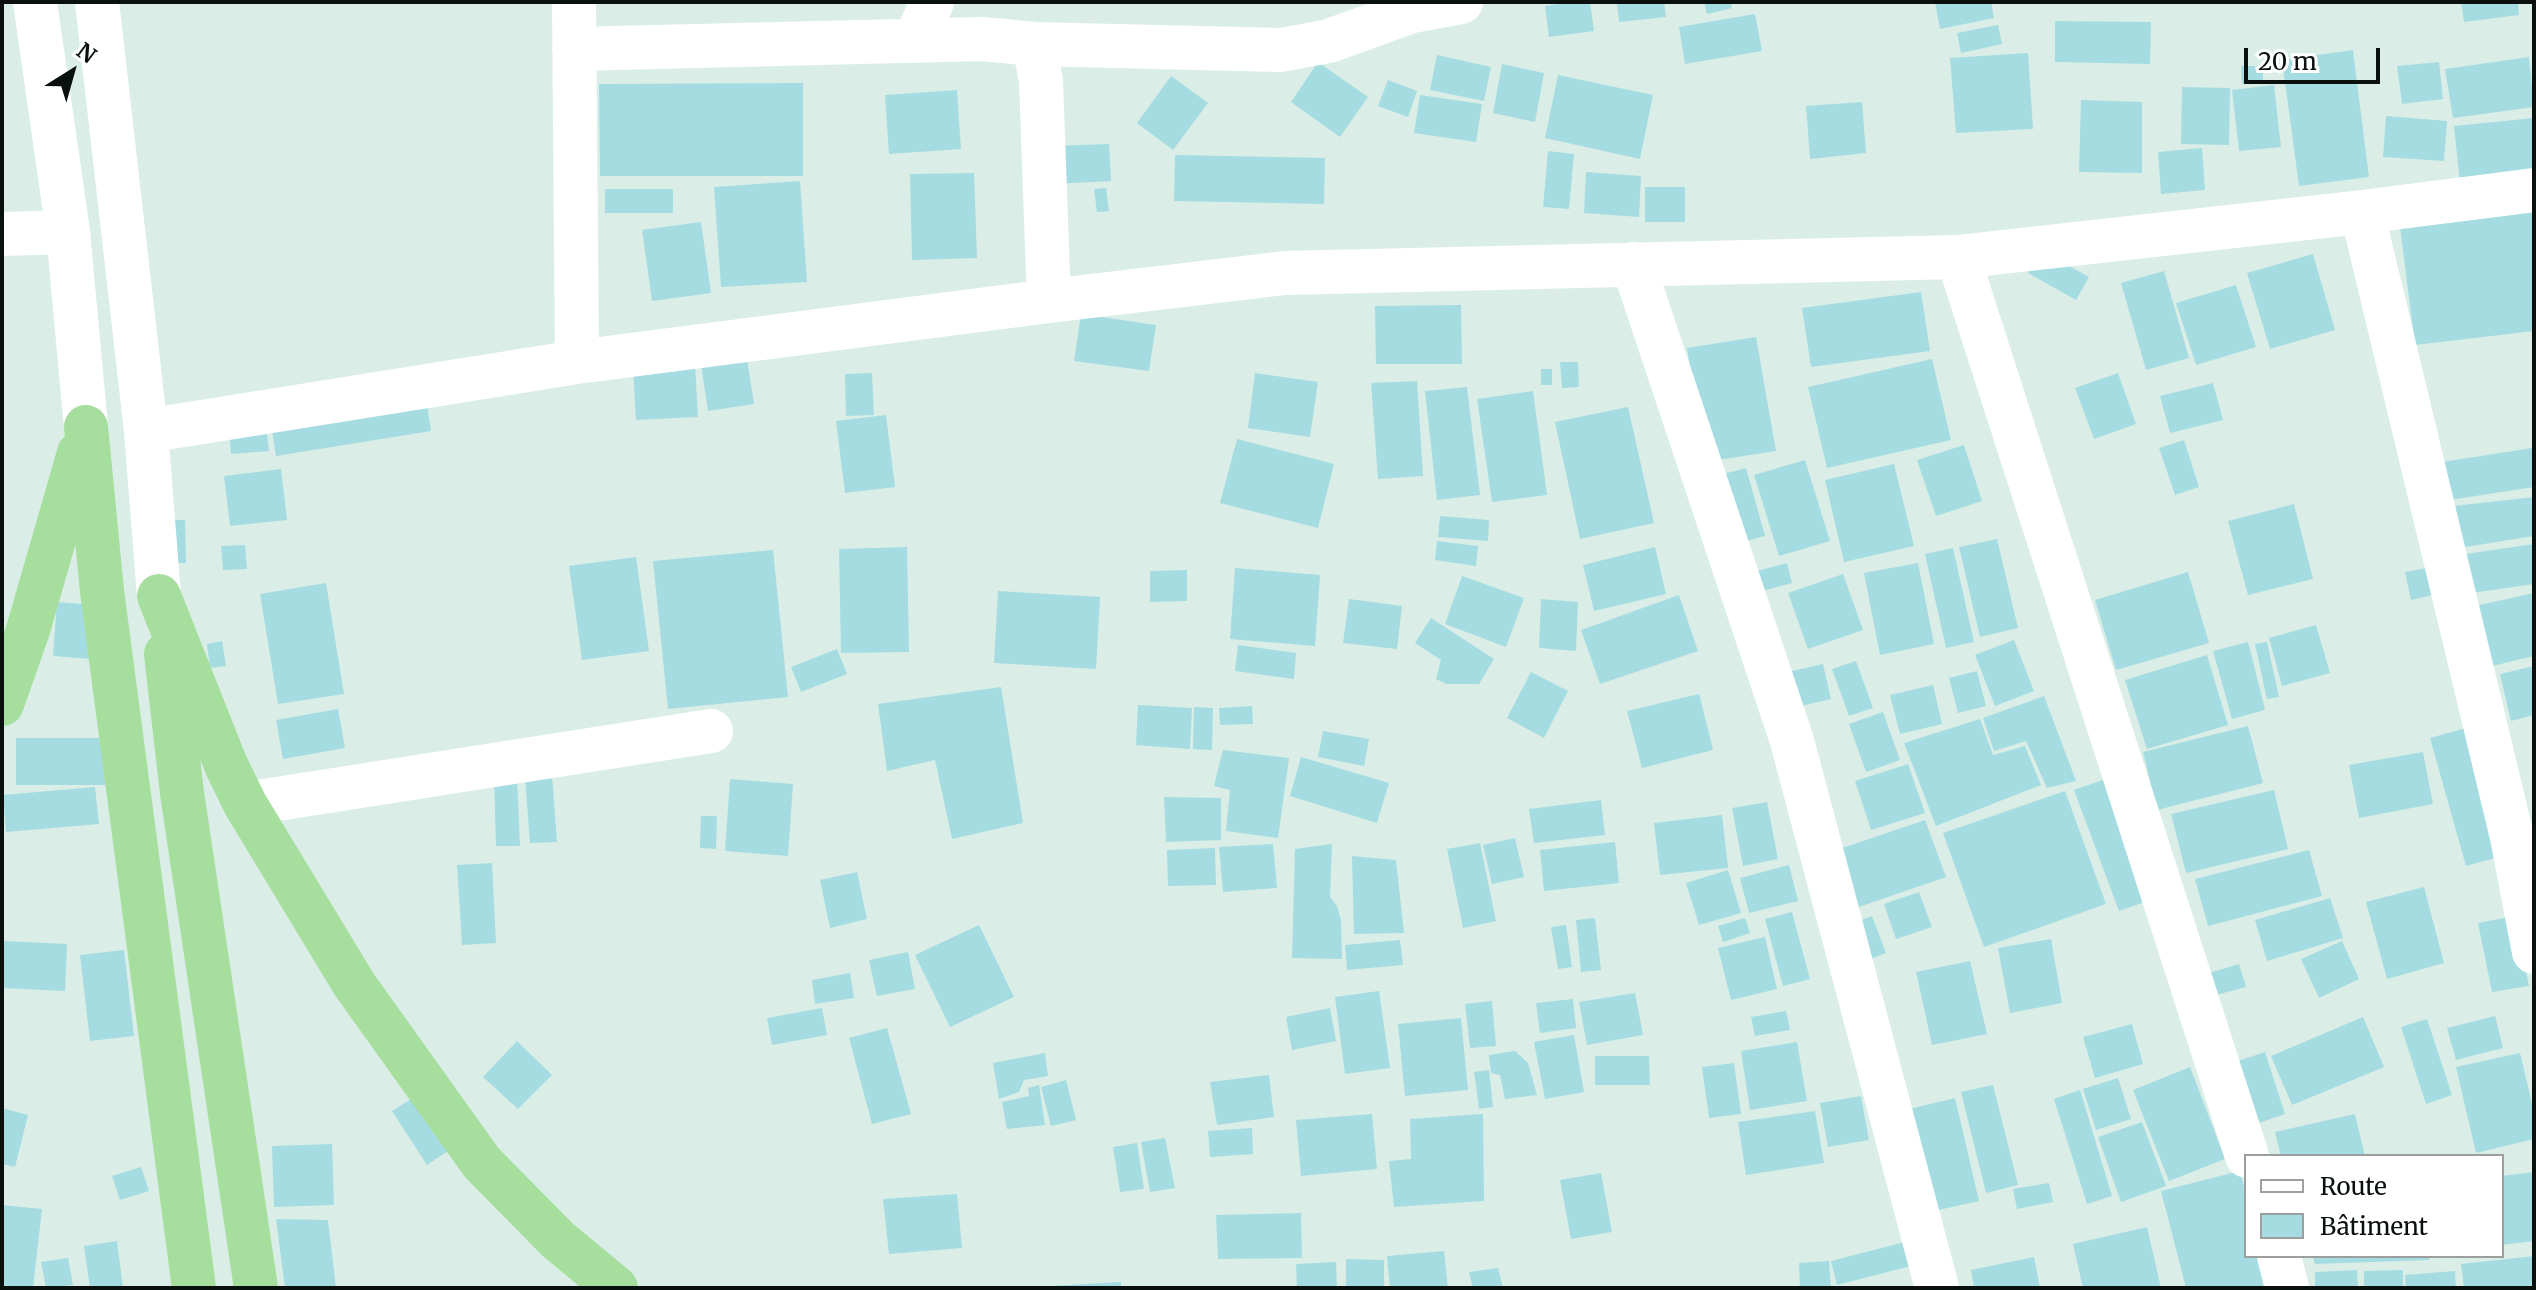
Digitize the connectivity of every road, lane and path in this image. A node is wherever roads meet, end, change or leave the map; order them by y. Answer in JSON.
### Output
{"nodes":[{"id":1,"x":35,"y":2,"type":"edge"},
{"id":2,"x":97,"y":2,"type":"edge"},
{"id":3,"x":574,"y":2,"type":"edge"},
{"id":4,"x":932,"y":2,"type":"edge"},
{"id":5,"x":1461,"y":2,"type":"edge"},
{"id":6,"x":1414,"y":7,"type":"edge"},
{"id":7,"x":915,"y":41,"type":"junction"},
{"id":8,"x":1034,"y":44,"type":"junction"},
{"id":9,"x":574,"y":49,"type":"junction"},
{"id":10,"x":2534,"y":190,"type":"edge"},
{"id":11,"x":2362,"y":212,"type":"junction"},
{"id":12,"x":68,"y":232,"type":"junction"},
{"id":13,"x":2,"y":234,"type":"edge"},
{"id":14,"x":1958,"y":257,"type":"junction"},
{"id":15,"x":1633,"y":264,"type":"junction"},
{"id":16,"x":1049,"y":301,"type":"junction"},
{"id":17,"x":577,"y":362,"type":"junction"},
{"id":18,"x":86,"y":427,"type":"junction"},
{"id":19,"x":146,"y":431,"type":"junction"},
{"id":20,"x":159,"y":596,"type":"junction"},
{"id":21,"x":2,"y":704,"type":"edge"},
{"id":22,"x":711,"y":731,"type":"dead end"},
{"id":23,"x":245,"y":804,"type":"junction"},
{"id":24,"x":2534,"y":952,"type":"edge"},
{"id":25,"x":2246,"y":1154,"type":"edge"},
{"id":26,"x":2280,"y":1258,"type":"edge"},
{"id":27,"x":194,"y":1288,"type":"edge"},
{"id":28,"x":256,"y":1288,"type":"edge"},
{"id":29,"x":616,"y":1288,"type":"edge"},
{"id":30,"x":1937,"y":1288,"type":"edge"},
{"id":31,"x":2287,"y":1288,"type":"edge"}],
"edges":[{"from":1,"to":12,"type":"street"},
{"from":2,"to":19,"type":"street"},
{"from":3,"to":9,"type":"street"},
{"from":4,"to":7,"type":"street"},
{"from":5,"to":6,"type":"street"},
{"from":6,"to":8,"type":"street"},
{"from":7,"to":8,"type":"street"},
{"from":7,"to":9,"type":"street"},
{"from":8,"to":16,"type":"street"},
{"from":9,"to":17,"type":"street"},
{"from":10,"to":11,"type":"street"},
{"from":11,"to":14,"type":"street"},
{"from":11,"to":24,"type":"street"},
{"from":12,"to":13,"type":"street"},
{"from":12,"to":18,"type":"street"},
{"from":14,"to":15,"type":"street"},
{"from":14,"to":25,"type":"street"},
{"from":15,"to":16,"type":"street"},
{"from":15,"to":30,"type":"street"},
{"from":16,"to":17,"type":"street"},
{"from":17,"to":19,"type":"street"},
{"from":18,"to":21,"type":"highway"},
{"from":18,"to":27,"type":"highway"},
{"from":19,"to":20,"type":"street"},
{"from":20,"to":23,"type":"highway"},
{"from":20,"to":28,"type":"highway"},
{"from":22,"to":23,"type":"street"},
{"from":23,"to":29,"type":"highway"},
{"from":26,"to":31,"type":"street"}]}
